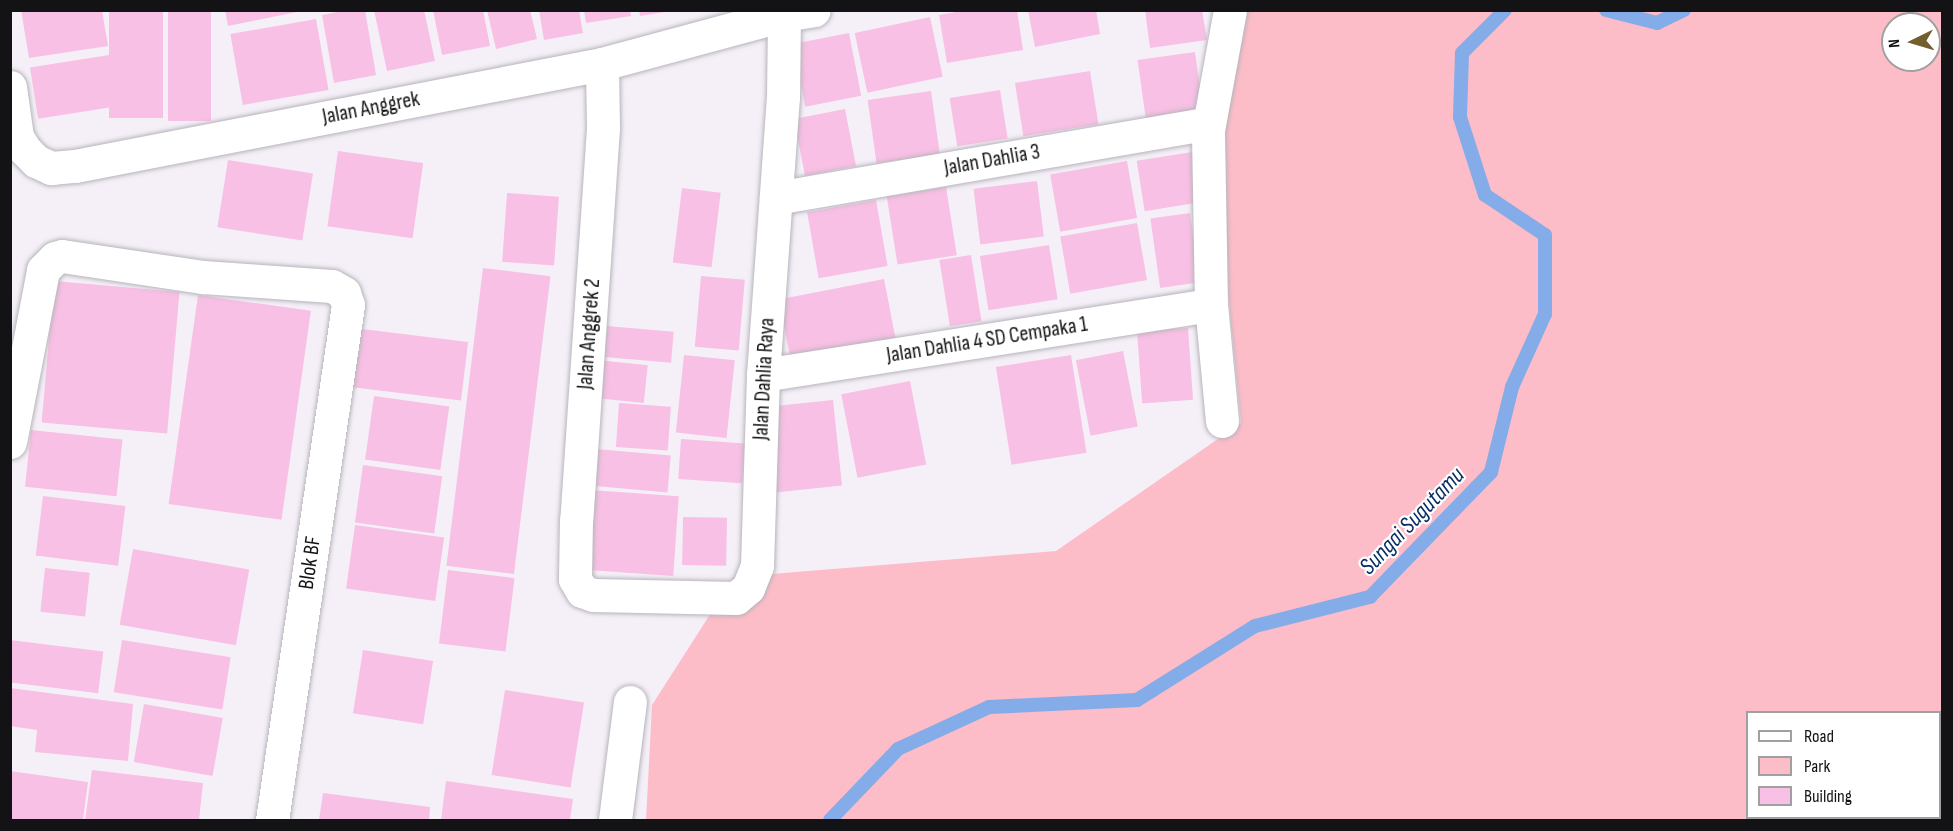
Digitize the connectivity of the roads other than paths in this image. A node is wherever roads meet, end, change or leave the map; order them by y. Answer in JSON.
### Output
{"nodes":[{"id":1,"x":1230,"y":10,"type":"edge"},
{"id":2,"x":794,"y":12,"type":"edge"},
{"id":3,"x":602,"y":64,"type":"junction"},
{"id":4,"x":10,"y":87,"type":"edge"},
{"id":5,"x":1209,"y":123,"type":"junction"},
{"id":6,"x":776,"y":198,"type":"junction"},
{"id":7,"x":1211,"y":305,"type":"junction"},
{"id":8,"x":763,"y":375,"type":"junction"},
{"id":9,"x":1222,"y":421,"type":"dead end"},
{"id":10,"x":10,"y":442,"type":"edge"},
{"id":11,"x":593,"y":595,"type":"joint"},
{"id":12,"x":630,"y":702,"type":"dead end"},
{"id":13,"x":272,"y":820,"type":"edge"},
{"id":14,"x":615,"y":820,"type":"edge"}],
"edges":[{"from":1,"to":5,"type":"street"},
{"from":2,"to":3,"type":"street","name":"Jalan Anggrek"},
{"from":2,"to":6,"type":"street","name":"Jalan Dahlia Raya"},
{"from":3,"to":4,"type":"street","name":"Jalan Anggrek"},
{"from":3,"to":11,"type":"street","name":"Jalan Anggrek 2"},
{"from":5,"to":6,"type":"street","name":"Jalan Dahlia 3"},
{"from":5,"to":7,"type":"street"},
{"from":6,"to":8,"type":"street","name":"Jalan Dahlia Raya"},
{"from":7,"to":8,"type":"street","name":"Jalan Dahlia 4 SD Cempaka 1"},
{"from":7,"to":9,"type":"street"},
{"from":8,"to":11,"type":"street","name":"Jalan Dahlia Raya"},
{"from":10,"to":13,"type":"street","name":"Blok BF"},
{"from":12,"to":14,"type":"street"}]}
